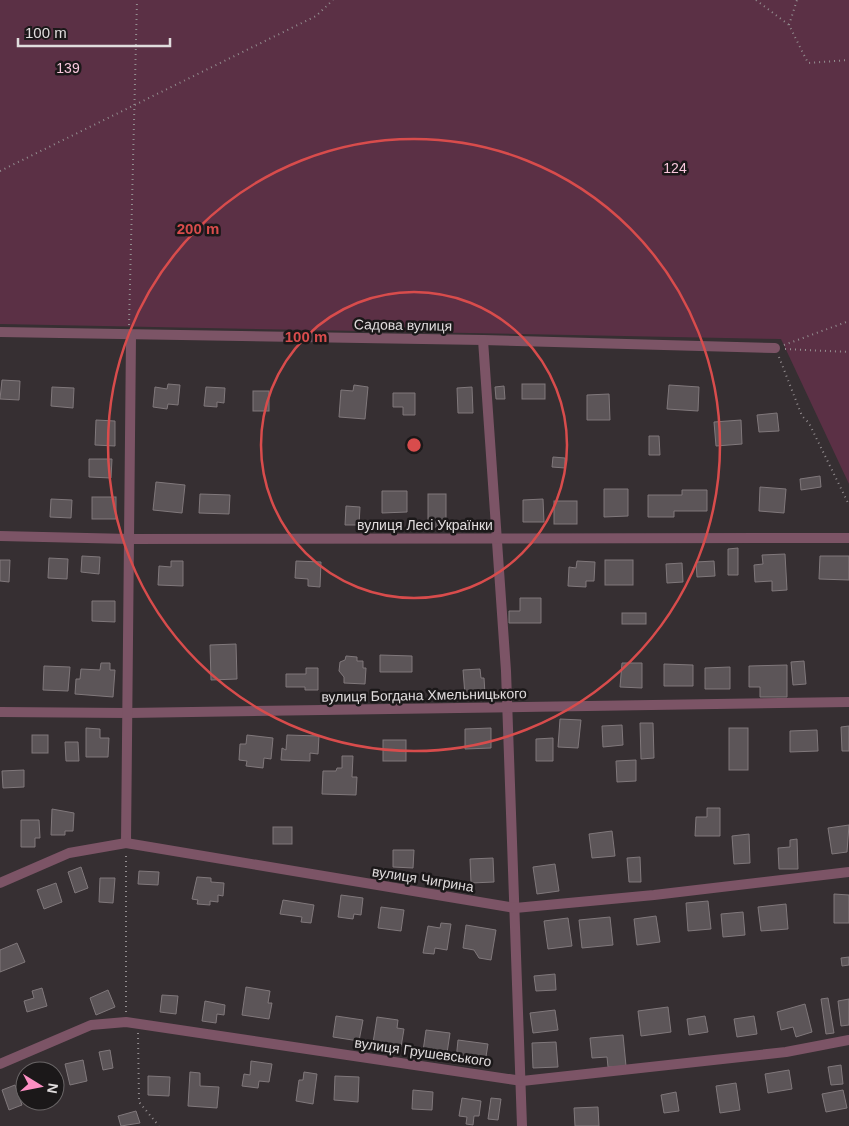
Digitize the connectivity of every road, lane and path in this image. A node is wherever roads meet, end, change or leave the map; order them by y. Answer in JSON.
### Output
{"nodes":[{"id":1,"x":137,"y":0,"type":"edge"},
{"id":2,"x":333,"y":0,"type":"edge"},
{"id":3,"x":756,"y":0,"type":"edge"},
{"id":4,"x":797,"y":0,"type":"edge"},
{"id":5,"x":789,"y":25,"type":"junction"},
{"id":6,"x":849,"y":60,"type":"edge"},
{"id":7,"x":135,"y":105,"type":"junction"},
{"id":8,"x":0,"y":171,"type":"edge"},
{"id":9,"x":849,"y":321,"type":"edge"},
{"id":10,"x":0,"y":332,"type":"edge"},
{"id":11,"x":131,"y":336,"type":"junction"},
{"id":12,"x":483,"y":340,"type":"junction"},
{"id":13,"x":775,"y":348,"type":"junction"},
{"id":14,"x":849,"y":352,"type":"edge"},
{"id":15,"x":849,"y":505,"type":"edge"},
{"id":16,"x":0,"y":536,"type":"edge"},
{"id":17,"x":849,"y":538,"type":"edge"},
{"id":18,"x":130,"y":539,"type":"junction"},
{"id":19,"x":498,"y":539,"type":"junction"},
{"id":20,"x":849,"y":702,"type":"edge"},
{"id":21,"x":508,"y":708,"type":"junction"},
{"id":22,"x":0,"y":712,"type":"edge"},
{"id":23,"x":128,"y":713,"type":"junction"},
{"id":24,"x":126,"y":843,"type":"junction"},
{"id":25,"x":849,"y":872,"type":"edge"},
{"id":26,"x":0,"y":883,"type":"edge"},
{"id":27,"x":516,"y":908,"type":"junction"},
{"id":28,"x":126,"y":1022,"type":"junction"},
{"id":29,"x":138,"y":1024,"type":"junction"},
{"id":30,"x":849,"y":1040,"type":"edge"},
{"id":31,"x":0,"y":1064,"type":"edge"},
{"id":32,"x":522,"y":1081,"type":"junction"},
{"id":33,"x":159,"y":1126,"type":"edge"},
{"id":34,"x":522,"y":1126,"type":"edge"}],
"edges":[{"from":1,"to":7,"type":"path"},
{"from":2,"to":7,"type":"path"},
{"from":3,"to":5,"type":"path"},
{"from":4,"to":5,"type":"path"},
{"from":5,"to":6,"type":"path"},
{"from":7,"to":8,"type":"path"},
{"from":7,"to":11,"type":"path"},
{"from":9,"to":13,"type":"path"},
{"from":10,"to":11,"type":"street","name":"Садова вулиця"},
{"from":11,"to":12,"type":"street","name":"Садова вулиця"},
{"from":11,"to":18,"type":"street"},
{"from":12,"to":13,"type":"street","name":"Садова вулиця"},
{"from":12,"to":19,"type":"street"},
{"from":13,"to":14,"type":"path"},
{"from":13,"to":15,"type":"path"},
{"from":16,"to":18,"type":"street","name":"вулиця Лесі Українки"},
{"from":17,"to":19,"type":"street","name":"вулиця Лесі Українки"},
{"from":18,"to":19,"type":"street","name":"вулиця Лесі Українки"},
{"from":18,"to":23,"type":"street"},
{"from":19,"to":21,"type":"street"},
{"from":20,"to":21,"type":"street","name":"вулиця Богдана Хмельницького"},
{"from":21,"to":23,"type":"street","name":"вулиця Богдана Хмельницького"},
{"from":21,"to":27,"type":"street"},
{"from":22,"to":23,"type":"street","name":"вулиця Богдана Хмельницького"},
{"from":23,"to":24,"type":"street"},
{"from":24,"to":26,"type":"street","name":"вулиця Чигрина"},
{"from":24,"to":27,"type":"street","name":"вулиця Чигрина"},
{"from":24,"to":28,"type":"path"},
{"from":25,"to":27,"type":"street","name":"вулиця Чигрина"},
{"from":27,"to":32,"type":"street"},
{"from":28,"to":29,"type":"street","name":"вулиця Грушевського"},
{"from":28,"to":31,"type":"street","name":"вулиця Грушевського"},
{"from":29,"to":32,"type":"street","name":"вулиця Грушевського"},
{"from":29,"to":33,"type":"path"},
{"from":30,"to":32,"type":"street","name":"вулиця Грушевського"},
{"from":32,"to":34,"type":"street"}]}
